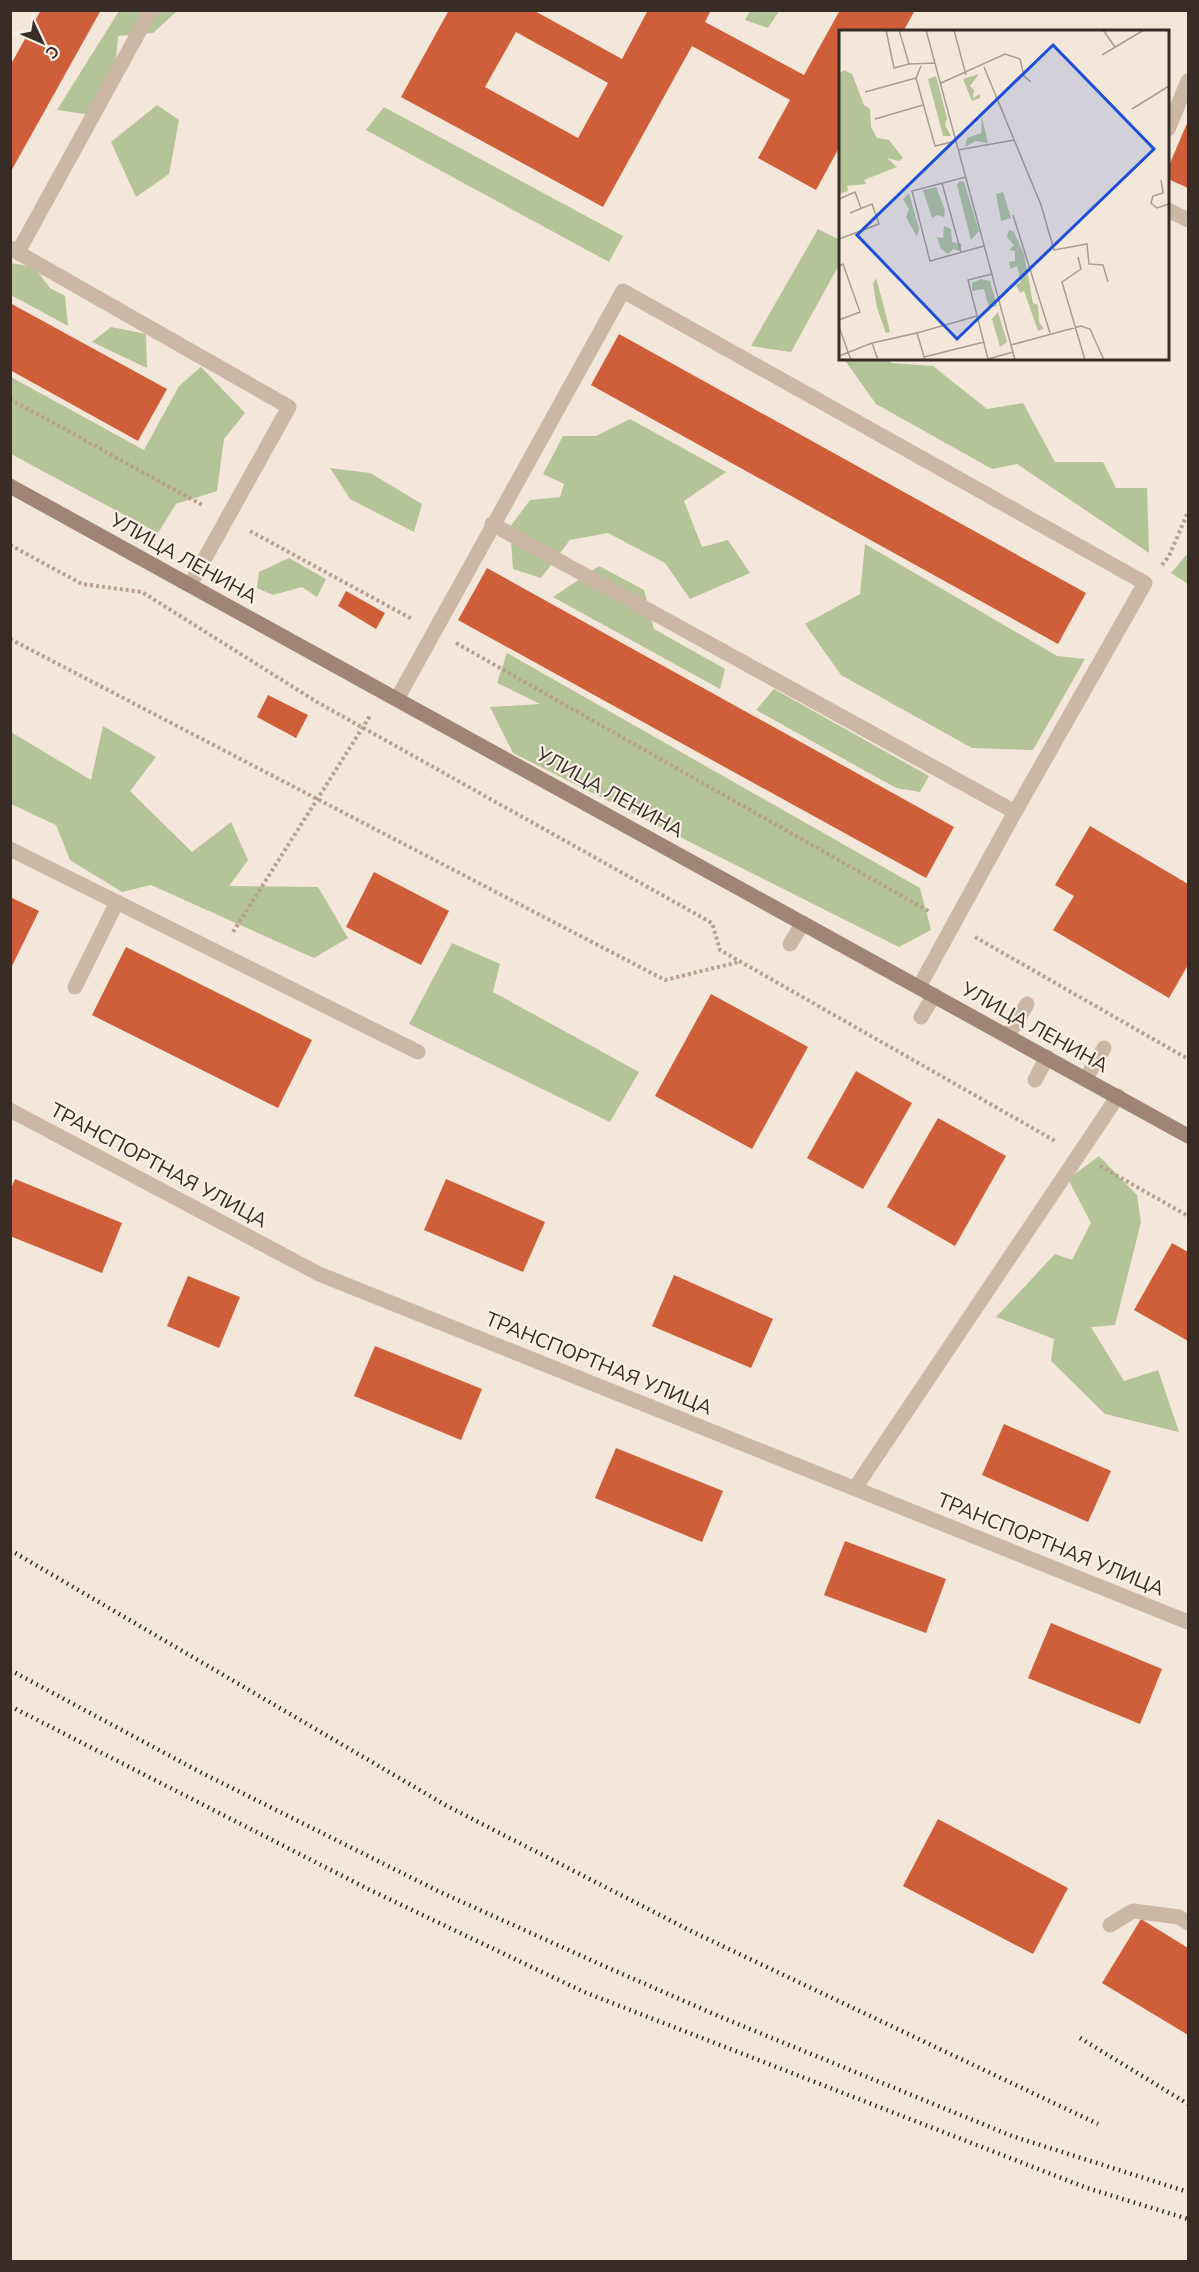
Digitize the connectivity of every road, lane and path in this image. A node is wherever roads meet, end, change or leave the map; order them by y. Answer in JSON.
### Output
{"nodes":[{"id":1,"x":151,"y":10,"type":"edge"},
{"id":2,"x":1188,"y":81,"type":"edge"},
{"id":3,"x":1169,"y":124,"type":"edge"},
{"id":4,"x":1169,"y":211,"type":"edge"},
{"id":5,"x":1188,"y":220,"type":"edge"},
{"id":6,"x":14,"y":250,"type":"edge"},
{"id":7,"x":10,"y":399,"type":"edge"},
{"id":8,"x":10,"y":486,"type":"edge"},
{"id":9,"x":1188,"y":512,"type":"edge"},
{"id":10,"x":227,"y":518,"type":"junction"},
{"id":11,"x":492,"y":524,"type":"junction"},
{"id":12,"x":10,"y":546,"type":"edge"},
{"id":13,"x":1145,"y":583,"type":"junction"},
{"id":14,"x":190,"y":585,"type":"junction"},
{"id":15,"x":434,"y":631,"type":"junction"},
{"id":16,"x":10,"y":639,"type":"edge"},
{"id":17,"x":390,"y":695,"type":"junction"},
{"id":18,"x":363,"y":728,"type":"junction"},
{"id":19,"x":318,"y":799,"type":"junction"},
{"id":20,"x":1015,"y":812,"type":"junction"},
{"id":21,"x":10,"y":849,"type":"edge"},
{"id":22,"x":117,"y":902,"type":"junction"},
{"id":23,"x":803,"y":923,"type":"junction"},
{"id":24,"x":954,"y":925,"type":"junction"},
{"id":25,"x":790,"y":944,"type":"dead end"},
{"id":26,"x":220,"y":953,"type":"junction"},
{"id":27,"x":739,"y":962,"type":"junction"},
{"id":28,"x":75,"y":987,"type":"dead end"},
{"id":29,"x":919,"y":987,"type":"junction"},
{"id":30,"x":934,"y":995,"type":"junction"},
{"id":31,"x":1028,"y":1004,"type":"dead end"},
{"id":32,"x":921,"y":1017,"type":"dead end"},
{"id":33,"x":1008,"y":1036,"type":"junction"},
{"id":34,"x":1104,"y":1048,"type":"dead end"},
{"id":35,"x":417,"y":1052,"type":"dead end"},
{"id":36,"x":1047,"y":1057,"type":"junction"},
{"id":37,"x":1188,"y":1059,"type":"edge"},
{"id":38,"x":1086,"y":1078,"type":"junction"},
{"id":39,"x":1035,"y":1080,"type":"dead end"},
{"id":40,"x":1118,"y":1096,"type":"junction"},
{"id":41,"x":10,"y":1110,"type":"edge"},
{"id":42,"x":1188,"y":1135,"type":"edge"},
{"id":43,"x":1079,"y":1154,"type":"junction"},
{"id":44,"x":1188,"y":1216,"type":"edge"},
{"id":45,"x":855,"y":1488,"type":"junction"},
{"id":46,"x":1188,"y":1622,"type":"edge"},
{"id":47,"x":1188,"y":1923,"type":"edge"},
{"id":48,"x":1110,"y":1926,"type":"dead end"}],
"edges":[{"from":1,"to":6,"type":"street"},
{"from":2,"to":3,"type":"street"},
{"from":4,"to":5,"type":"street"},
{"from":6,"to":10,"type":"street"},
{"from":7,"to":10,"type":"path"},
{"from":8,"to":14,"type":"main road","name":"УЛИЦА ЛЕНИНА"},
{"from":9,"to":13,"type":"path"},
{"from":10,"to":14,"type":"street"},
{"from":10,"to":15,"type":"path"},
{"from":11,"to":13,"type":"street"},
{"from":11,"to":15,"type":"street"},
{"from":11,"to":20,"type":"street"},
{"from":12,"to":18,"type":"path"},
{"from":13,"to":20,"type":"street"},
{"from":14,"to":17,"type":"main road","name":"УЛИЦА ЛЕНИНА"},
{"from":15,"to":17,"type":"street"},
{"from":15,"to":24,"type":"path"},
{"from":16,"to":19,"type":"path"},
{"from":17,"to":18,"type":"path"},
{"from":17,"to":23,"type":"main road","name":"УЛИЦА ЛЕНИНА"},
{"from":18,"to":19,"type":"path"},
{"from":18,"to":27,"type":"path"},
{"from":19,"to":26,"type":"path"},
{"from":19,"to":27,"type":"path"},
{"from":20,"to":24,"type":"street"},
{"from":21,"to":22,"type":"street"},
{"from":22,"to":26,"type":"street"},
{"from":22,"to":28,"type":"street"},
{"from":23,"to":25,"type":"street"},
{"from":23,"to":29,"type":"main road","name":"УЛИЦА ЛЕНИНА"},
{"from":24,"to":29,"type":"street"},
{"from":24,"to":37,"type":"path"},
{"from":26,"to":35,"type":"street"},
{"from":27,"to":43,"type":"path"},
{"from":29,"to":30,"type":"main road","name":"УЛИЦА ЛЕНИНА"},
{"from":30,"to":32,"type":"street"},
{"from":30,"to":33,"type":"main road","name":"УЛИЦА ЛЕНИНА"},
{"from":31,"to":33,"type":"street"},
{"from":33,"to":36,"type":"main road","name":"УЛИЦА ЛЕНИНА"},
{"from":34,"to":38,"type":"street"},
{"from":36,"to":38,"type":"main road","name":"УЛИЦА ЛЕНИНА"},
{"from":36,"to":39,"type":"street"},
{"from":38,"to":40,"type":"main road","name":"УЛИЦА ЛЕНИНА"},
{"from":40,"to":42,"type":"main road","name":"УЛИЦА ЛЕНИНА"},
{"from":40,"to":43,"type":"street"},
{"from":41,"to":45,"type":"street","name":"ТРАНСПОРТНАЯ УЛИЦА"},
{"from":43,"to":44,"type":"path"},
{"from":43,"to":45,"type":"street"},
{"from":45,"to":46,"type":"street","name":"ТРАНСПОРТНАЯ УЛИЦА"},
{"from":47,"to":48,"type":"street"}]}
